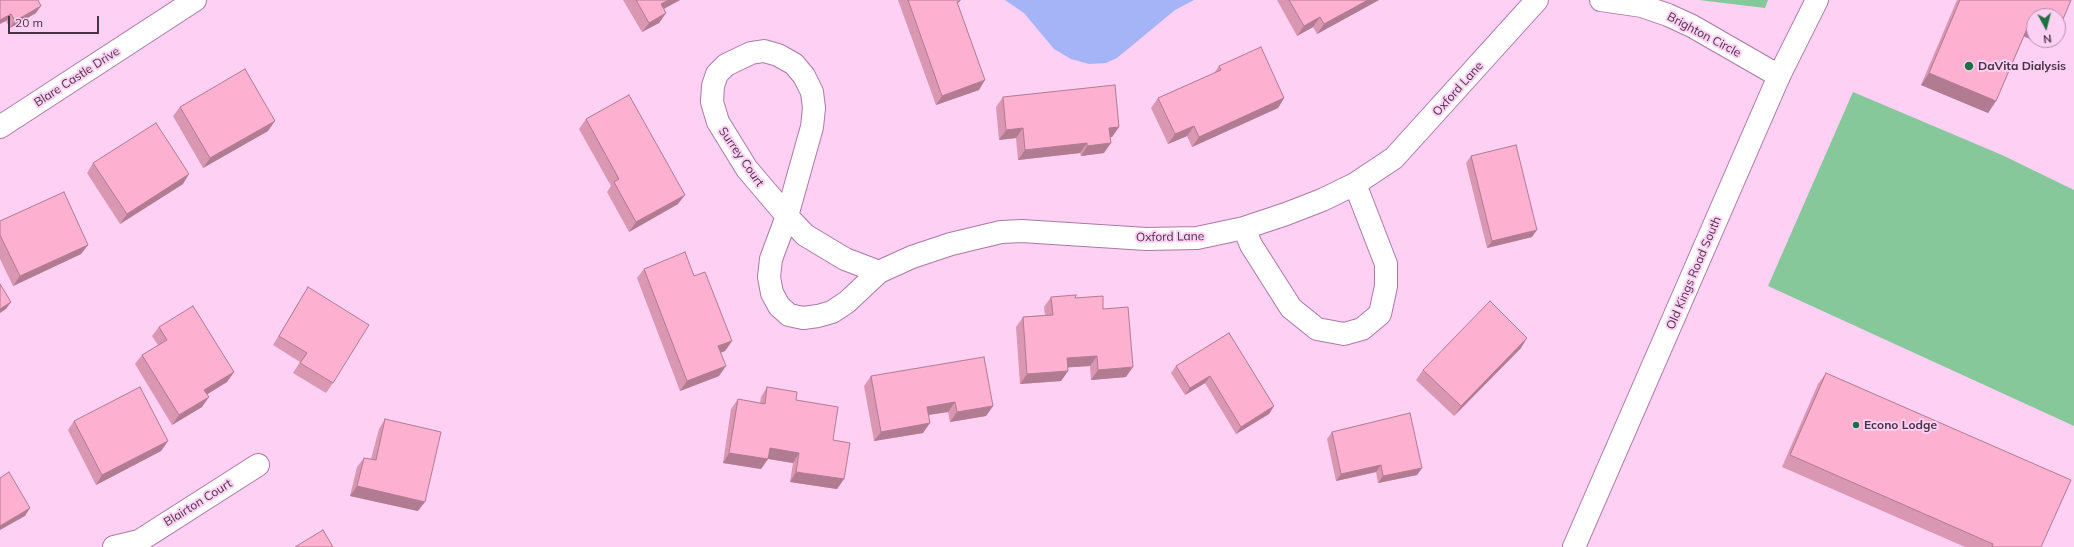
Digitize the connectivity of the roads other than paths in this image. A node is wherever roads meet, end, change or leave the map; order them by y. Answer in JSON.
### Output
{"nodes":[{"id":1,"x":195,"y":0,"type":"edge"},
{"id":2,"x":1537,"y":0,"type":"edge"},
{"id":3,"x":1601,"y":0,"type":"edge"},
{"id":4,"x":1817,"y":0,"type":"edge"},
{"id":5,"x":1779,"y":76,"type":"junction"},
{"id":6,"x":0,"y":127,"type":"edge"},
{"id":7,"x":1355,"y":184,"type":"junction"},
{"id":8,"x":787,"y":216,"type":"junction"},
{"id":9,"x":1244,"y":228,"type":"junction"},
{"id":10,"x":879,"y":272,"type":"junction"},
{"id":11,"x":258,"y":465,"type":"dead end"},
{"id":12,"x":136,"y":544,"type":"edge"},
{"id":13,"x":114,"y":547,"type":"edge"},
{"id":14,"x":1574,"y":547,"type":"edge"}],
"edges":[{"from":1,"to":6,"type":"street","name":"Blare Castle Drive"},
{"from":2,"to":7,"type":"street","name":"Oxford Lane"},
{"from":3,"to":5,"type":"street","name":"Brighton Circle"},
{"from":4,"to":5,"type":"street","name":"Old Kings Road South"},
{"from":5,"to":14,"type":"street","name":"Old Kings Road South"},
{"from":7,"to":9,"type":"street","name":"Oxford Lane"},
{"from":7,"to":9,"type":"street"},
{"from":8,"to":8,"type":"street","name":"Surrey Court"},
{"from":8,"to":10,"type":"street"},
{"from":8,"to":10,"type":"street","name":"Oxford Lane"},
{"from":9,"to":10,"type":"street","name":"Oxford Lane"},
{"from":11,"to":12,"type":"street","name":"Blairton Court"},
{"from":12,"to":13,"type":"street","name":"Blairton Court"}]}
